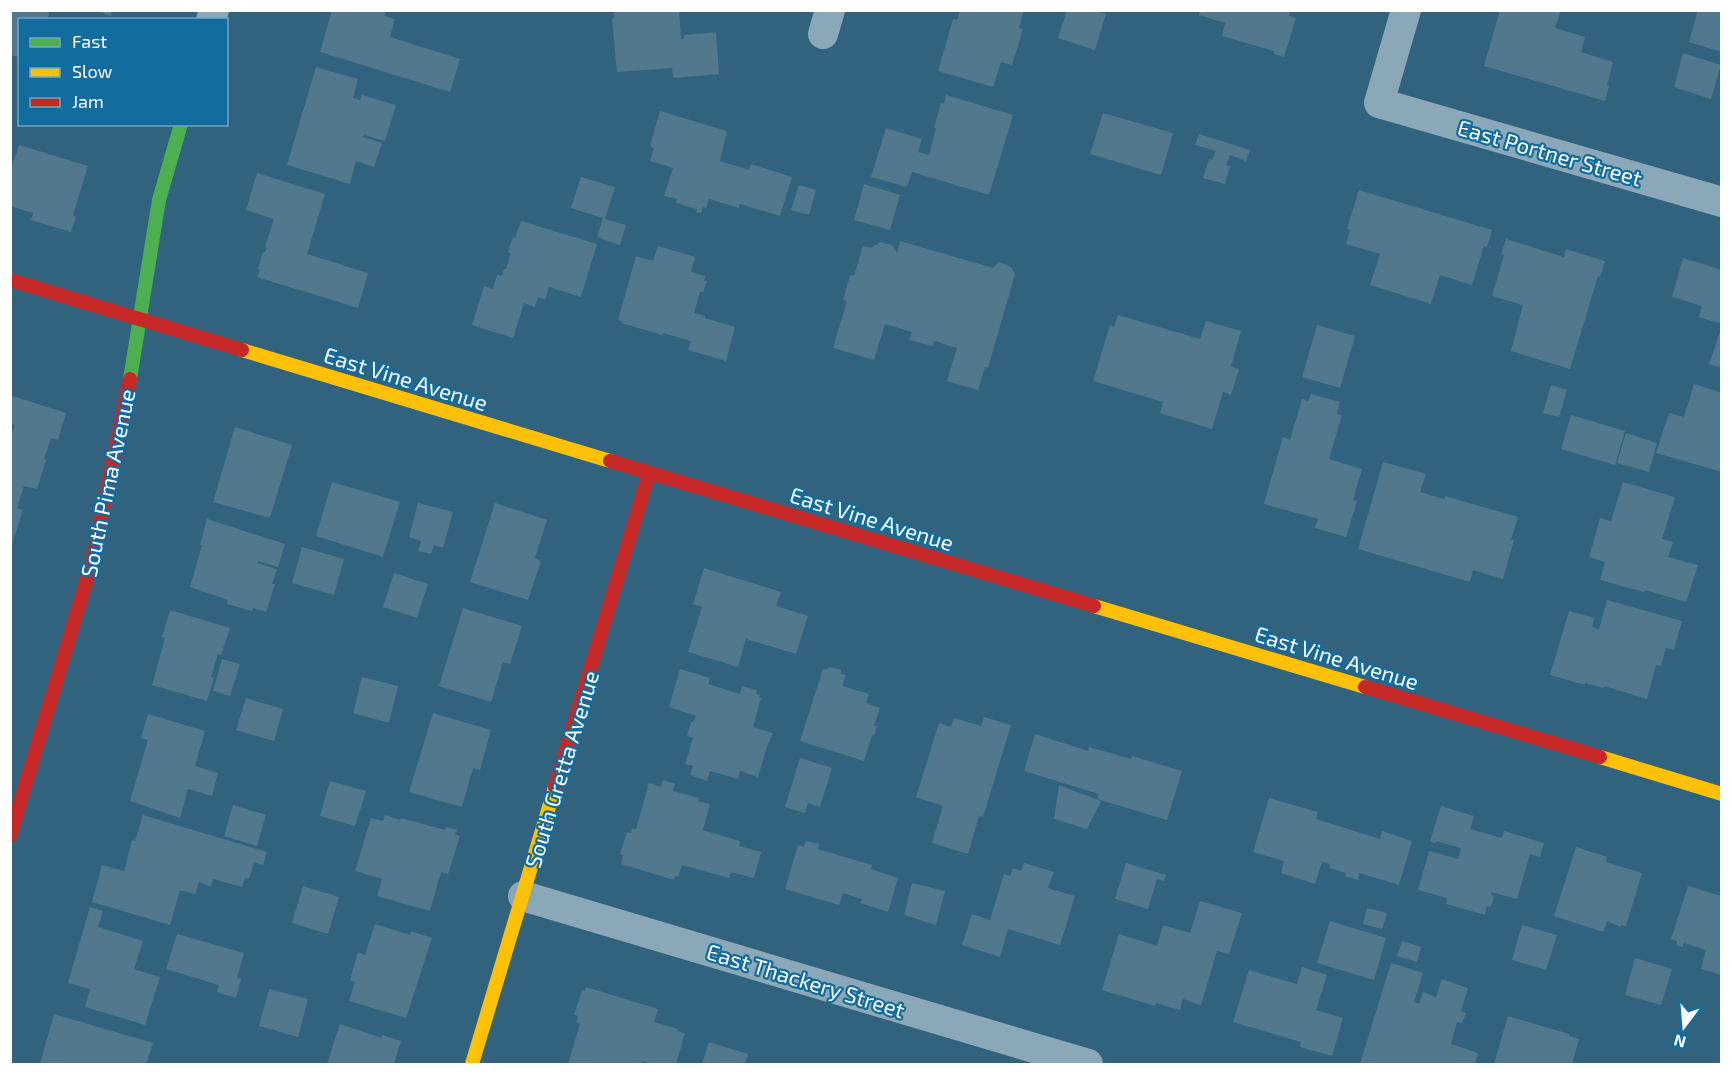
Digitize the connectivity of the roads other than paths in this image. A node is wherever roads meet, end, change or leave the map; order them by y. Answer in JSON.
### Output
{"nodes":[{"id":1,"x":1406,"y":10,"type":"edge"},
{"id":2,"x":180,"y":126,"type":"edge"},
{"id":3,"x":1722,"y":202,"type":"edge"},
{"id":4,"x":10,"y":280,"type":"edge"},
{"id":5,"x":140,"y":319,"type":"junction"},
{"id":6,"x":649,"y":473,"type":"junction"},
{"id":7,"x":1720,"y":789,"type":"edge"},
{"id":8,"x":10,"y":836,"type":"edge"},
{"id":9,"x":523,"y":896,"type":"junction"},
{"id":10,"x":472,"y":1065,"type":"edge"},
{"id":11,"x":1088,"y":1065,"type":"edge"}],
"edges":[{"from":1,"to":3,"type":"street","name":"East Portner Street"},
{"from":2,"to":5,"type":"street","name":"South Pima Avenue"},
{"from":4,"to":5,"type":"street","name":"East Vine Avenue"},
{"from":5,"to":6,"type":"street","name":"East Vine Avenue"},
{"from":5,"to":8,"type":"street","name":"South Pima Avenue"},
{"from":6,"to":7,"type":"street","name":"East Vine Avenue"},
{"from":6,"to":9,"type":"street","name":"South Gretta Avenue"},
{"from":9,"to":10,"type":"street","name":"South Gretta Avenue"},
{"from":9,"to":11,"type":"street","name":"East Thackery Street"}]}
